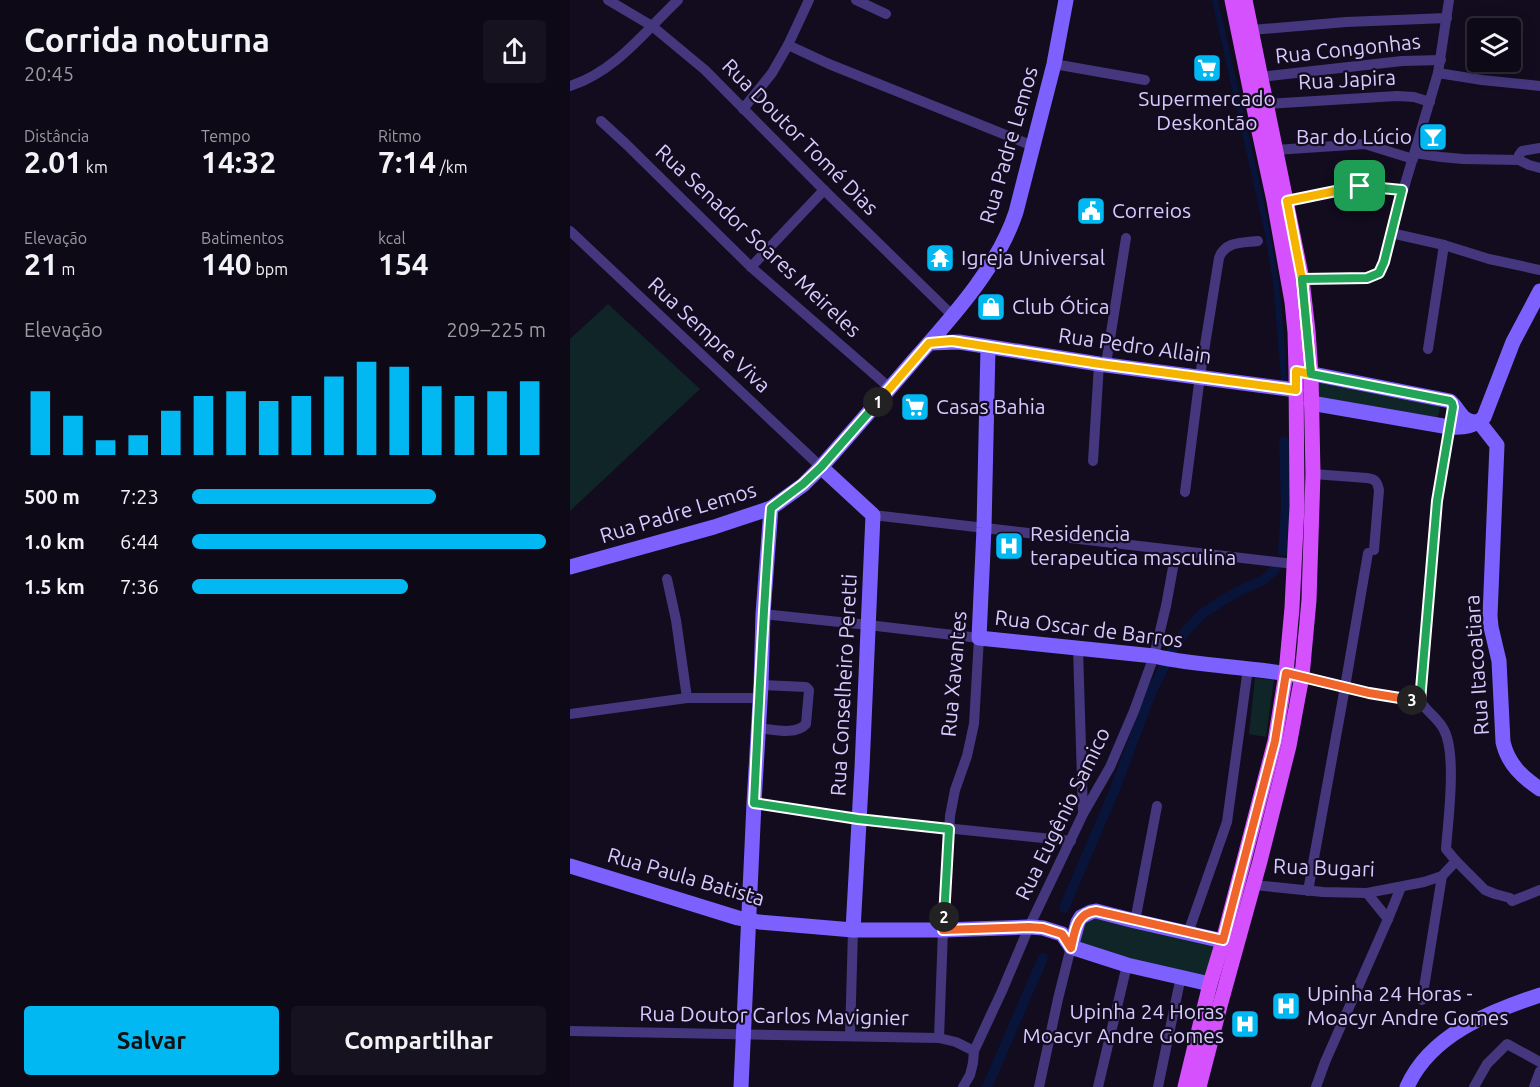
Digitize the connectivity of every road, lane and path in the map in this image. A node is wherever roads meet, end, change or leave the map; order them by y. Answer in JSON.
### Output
{"nodes":[{"id":1,"x":608,"y":0,"type":"edge"},
{"id":2,"x":678,"y":0,"type":"edge"},
{"id":3,"x":809,"y":0,"type":"edge"},
{"id":4,"x":856,"y":0,"type":"edge"},
{"id":5,"x":1066,"y":0,"type":"edge"},
{"id":6,"x":1232,"y":0,"type":"edge"},
{"id":7,"x":1239,"y":0,"type":"edge"},
{"id":8,"x":1245,"y":0,"type":"edge"},
{"id":9,"x":1449,"y":0,"type":"edge"},
{"id":10,"x":886,"y":14,"type":"dead end"},
{"id":11,"x":1447,"y":18,"type":"junction"},
{"id":12,"x":652,"y":26,"type":"junction"},
{"id":13,"x":1251,"y":30,"type":"junction"},
{"id":14,"x":788,"y":45,"type":"junction"},
{"id":15,"x":1441,"y":60,"type":"junction"},
{"id":16,"x":1054,"y":64,"type":"junction"},
{"id":17,"x":1438,"y":73,"type":"junction"},
{"id":18,"x":1260,"y":77,"type":"junction"},
{"id":19,"x":1145,"y":80,"type":"dead end"},
{"id":20,"x":570,"y":84,"type":"edge"},
{"id":21,"x":1540,"y":86,"type":"edge"},
{"id":22,"x":1430,"y":102,"type":"junction"},
{"id":23,"x":1266,"y":104,"type":"junction"},
{"id":24,"x":743,"y":109,"type":"junction"},
{"id":25,"x":601,"y":121,"type":"dead end"},
{"id":26,"x":1033,"y":147,"type":"junction"},
{"id":27,"x":1540,"y":148,"type":"edge"},
{"id":28,"x":1275,"y":150,"type":"junction"},
{"id":29,"x":1414,"y":156,"type":"junction"},
{"id":30,"x":1519,"y":160,"type":"junction"},
{"id":31,"x":1540,"y":168,"type":"edge"},
{"id":32,"x":824,"y":190,"type":"junction"},
{"id":33,"x":1402,"y":190,"type":"junction"},
{"id":34,"x":1287,"y":201,"type":"junction"},
{"id":35,"x":570,"y":231,"type":"edge"},
{"id":36,"x":1391,"y":233,"type":"junction"},
{"id":37,"x":1126,"y":237,"type":"dead end"},
{"id":38,"x":1258,"y":241,"type":"dead end"},
{"id":39,"x":1444,"y":246,"type":"junction"},
{"id":40,"x":751,"y":267,"type":"junction"},
{"id":41,"x":1540,"y":270,"type":"edge"},
{"id":42,"x":1302,"y":279,"type":"junction"},
{"id":43,"x":1540,"y":291,"type":"edge"},
{"id":44,"x":953,"y":316,"type":"junction"},
{"id":45,"x":929,"y":343,"type":"junction"},
{"id":46,"x":968,"y":344,"type":"junction"},
{"id":47,"x":988,"y":346,"type":"junction"},
{"id":48,"x":1428,"y":349,"type":"dead end"},
{"id":49,"x":1103,"y":364,"type":"junction"},
{"id":50,"x":1304,"y":372,"type":"junction"},
{"id":51,"x":1200,"y":376,"type":"junction"},
{"id":52,"x":890,"y":388,"type":"junction"},
{"id":53,"x":1304,"y":394,"type":"junction"},
{"id":54,"x":1452,"y":403,"type":"junction"},
{"id":55,"x":1478,"y":422,"type":"junction"},
{"id":56,"x":1449,"y":427,"type":"junction"},
{"id":57,"x":1093,"y":461,"type":"dead end"},
{"id":58,"x":821,"y":467,"type":"junction"},
{"id":59,"x":1313,"y":474,"type":"junction"},
{"id":60,"x":1185,"y":492,"type":"dead end"},
{"id":61,"x":771,"y":508,"type":"junction"},
{"id":62,"x":873,"y":515,"type":"junction"},
{"id":63,"x":984,"y":528,"type":"junction"},
{"id":64,"x":1176,"y":551,"type":"junction"},
{"id":65,"x":572,"y":563,"type":"edge"},
{"id":66,"x":1294,"y":564,"type":"junction"},
{"id":67,"x":667,"y":579,"type":"dead end"},
{"id":68,"x":763,"y":614,"type":"junction"},
{"id":69,"x":868,"y":625,"type":"junction"},
{"id":70,"x":979,"y":638,"type":"junction"},
{"id":71,"x":1078,"y":648,"type":"junction"},
{"id":72,"x":1163,"y":658,"type":"junction"},
{"id":73,"x":1248,"y":668,"type":"junction"},
{"id":74,"x":1294,"y":678,"type":"junction"},
{"id":75,"x":1345,"y":687,"type":"junction"},
{"id":76,"x":760,"y":691,"type":"junction"},
{"id":77,"x":687,"y":698,"type":"junction"},
{"id":78,"x":1420,"y":701,"type":"junction"},
{"id":79,"x":570,"y":714,"type":"edge"},
{"id":80,"x":758,"y":728,"type":"junction"},
{"id":81,"x":1540,"y":789,"type":"edge"},
{"id":82,"x":754,"y":803,"type":"junction"},
{"id":83,"x":1157,"y":806,"type":"dead end"},
{"id":84,"x":1083,"y":814,"type":"junction"},
{"id":85,"x":858,"y":819,"type":"junction"},
{"id":86,"x":949,"y":829,"type":"junction"},
{"id":87,"x":1071,"y":841,"type":"junction"},
{"id":88,"x":1456,"y":861,"type":"junction"},
{"id":89,"x":570,"y":866,"type":"edge"},
{"id":90,"x":1442,"y":876,"type":"junction"},
{"id":91,"x":1254,"y":885,"type":"junction"},
{"id":92,"x":1401,"y":887,"type":"junction"},
{"id":93,"x":1540,"y":890,"type":"edge"},
{"id":94,"x":1308,"y":891,"type":"junction"},
{"id":95,"x":1367,"y":893,"type":"junction"},
{"id":96,"x":1388,"y":919,"type":"junction"},
{"id":97,"x":749,"y":921,"type":"junction"},
{"id":98,"x":1135,"y":921,"type":"junction"},
{"id":99,"x":1036,"y":928,"type":"junction"},
{"id":100,"x":853,"y":930,"type":"junction"},
{"id":101,"x":943,"y":930,"type":"junction"},
{"id":102,"x":1188,"y":933,"type":"junction"},
{"id":103,"x":1223,"y":940,"type":"junction"},
{"id":104,"x":1071,"y":948,"type":"junction"},
{"id":105,"x":1127,"y":965,"type":"junction"},
{"id":106,"x":1181,"y":976,"type":"junction"},
{"id":107,"x":1210,"y":984,"type":"junction"},
{"id":108,"x":1540,"y":995,"type":"edge"},
{"id":109,"x":1422,"y":1000,"type":"dead end"},
{"id":110,"x":570,"y":1031,"type":"edge"},
{"id":111,"x":744,"y":1035,"type":"junction"},
{"id":112,"x":850,"y":1036,"type":"junction"},
{"id":113,"x":939,"y":1038,"type":"junction"},
{"id":114,"x":974,"y":1051,"type":"junction"},
{"id":115,"x":1540,"y":1062,"type":"edge"},
{"id":116,"x":1540,"y":1071,"type":"edge"},
{"id":117,"x":741,"y":1087,"type":"edge"},
{"id":118,"x":963,"y":1087,"type":"edge"},
{"id":119,"x":1039,"y":1087,"type":"edge"},
{"id":120,"x":1098,"y":1087,"type":"edge"},
{"id":121,"x":1158,"y":1087,"type":"edge"},
{"id":122,"x":1187,"y":1087,"type":"edge"},
{"id":123,"x":1197,"y":1087,"type":"edge"},
{"id":124,"x":1316,"y":1087,"type":"edge"},
{"id":125,"x":1407,"y":1087,"type":"edge"},
{"id":126,"x":1474,"y":1087,"type":"edge"},
{"id":127,"x":1534,"y":1087,"type":"edge"}],
"edges":[{"from":1,"to":12,"type":"street","name":"Rua Doutor Tomé Dias"},
{"from":2,"to":12,"type":"street"},
{"from":3,"to":14,"type":"street"},
{"from":4,"to":10,"type":"street"},
{"from":5,"to":16,"type":"street","name":"Rua Padre Lemos"},
{"from":6,"to":50,"type":"main road"},
{"from":7,"to":7,"type":"street"},
{"from":8,"to":13,"type":"main road"},
{"from":9,"to":11,"type":"street"},
{"from":11,"to":13,"type":"street"},
{"from":11,"to":15,"type":"street"},
{"from":12,"to":20,"type":"street"},
{"from":12,"to":24,"type":"street","name":"Rua Doutor Tomé Dias"},
{"from":13,"to":18,"type":"main road"},
{"from":14,"to":24,"type":"street"},
{"from":14,"to":26,"type":"street"},
{"from":15,"to":17,"type":"street"},
{"from":15,"to":18,"type":"street","name":"Rua Congonhas"},
{"from":16,"to":19,"type":"street"},
{"from":16,"to":26,"type":"street","name":"Rua Padre Lemos"},
{"from":17,"to":21,"type":"street"},
{"from":17,"to":22,"type":"street"},
{"from":18,"to":23,"type":"main road"},
{"from":22,"to":23,"type":"street","name":"Rua Japira"},
{"from":22,"to":29,"type":"street"},
{"from":23,"to":28,"type":"main road"},
{"from":24,"to":32,"type":"street","name":"Rua Doutor Tomé Dias"},
{"from":25,"to":40,"type":"street","name":"Rua Senador Soares Meireles"},
{"from":26,"to":44,"type":"street","name":"Rua Padre Lemos"},
{"from":27,"to":30,"type":"street"},
{"from":28,"to":29,"type":"street"},
{"from":28,"to":34,"type":"main road"},
{"from":29,"to":30,"type":"street"},
{"from":29,"to":33,"type":"street"},
{"from":30,"to":31,"type":"street"},
{"from":32,"to":40,"type":"street"},
{"from":32,"to":44,"type":"street","name":"Rua Doutor Tomé Dias"},
{"from":33,"to":34,"type":"street"},
{"from":33,"to":36,"type":"street"},
{"from":34,"to":42,"type":"main road"},
{"from":35,"to":58,"type":"street","name":"Rua Sempre Viva"},
{"from":36,"to":39,"type":"street"},
{"from":36,"to":42,"type":"street"},
{"from":37,"to":49,"type":"street"},
{"from":38,"to":51,"type":"street"},
{"from":39,"to":41,"type":"street"},
{"from":39,"to":48,"type":"street"},
{"from":40,"to":52,"type":"street","name":"Rua Senador Soares Meireles"},
{"from":42,"to":50,"type":"main road"},
{"from":43,"to":55,"type":"street"},
{"from":44,"to":45,"type":"street","name":"Rua Padre Lemos"},
{"from":44,"to":46,"type":"street"},
{"from":45,"to":46,"type":"street","name":"Rua Pedro Allain"},
{"from":45,"to":52,"type":"street","name":"Rua Padre Lemos"},
{"from":46,"to":47,"type":"street","name":"Rua Pedro Allain"},
{"from":47,"to":49,"type":"street","name":"Rua Pedro Allain"},
{"from":47,"to":63,"type":"street","name":"Rua Xavantes"},
{"from":49,"to":51,"type":"street","name":"Rua Pedro Allain"},
{"from":49,"to":57,"type":"street"},
{"from":50,"to":53,"type":"main road"},
{"from":50,"to":54,"type":"street"},
{"from":51,"to":53,"type":"street","name":"Rua Pedro Allain"},
{"from":51,"to":60,"type":"street"},
{"from":52,"to":58,"type":"street","name":"Rua Padre Lemos"},
{"from":53,"to":53,"type":"street"},
{"from":53,"to":56,"type":"street","name":"Rua Pedro Allain"},
{"from":53,"to":59,"type":"main road"},
{"from":53,"to":66,"type":"main road"},
{"from":54,"to":55,"type":"street","name":"Rua Itacoatiara"},
{"from":54,"to":56,"type":"street"},
{"from":55,"to":56,"type":"street","name":"Rua Pedro Allain"},
{"from":55,"to":81,"type":"street","name":"Rua Itacoatiara"},
{"from":56,"to":78,"type":"street"},
{"from":58,"to":61,"type":"street","name":"Rua Padre Lemos"},
{"from":58,"to":62,"type":"street"},
{"from":59,"to":74,"type":"main road"},
{"from":59,"to":75,"type":"street"},
{"from":61,"to":65,"type":"street","name":"Rua Padre Lemos"},
{"from":61,"to":68,"type":"street"},
{"from":62,"to":63,"type":"street"},
{"from":62,"to":69,"type":"street","name":"Rua Conselheiro Peretti"},
{"from":63,"to":64,"type":"street"},
{"from":63,"to":70,"type":"street","name":"Rua Xavantes"},
{"from":64,"to":66,"type":"street"},
{"from":64,"to":72,"type":"street","name":"Rua Eugênio Samico"},
{"from":66,"to":74,"type":"main road"},
{"from":67,"to":77,"type":"street"},
{"from":68,"to":69,"type":"street","name":"Rua Oscar de Barros"},
{"from":68,"to":76,"type":"street"},
{"from":69,"to":70,"type":"street","name":"Rua Oscar de Barros"},
{"from":69,"to":85,"type":"street","name":"Rua Conselheiro Peretti"},
{"from":70,"to":71,"type":"street","name":"Rua Oscar de Barros"},
{"from":70,"to":86,"type":"street","name":"Rua Xavantes"},
{"from":71,"to":72,"type":"street","name":"Rua Oscar de Barros"},
{"from":71,"to":84,"type":"street"},
{"from":72,"to":73,"type":"street","name":"Rua Oscar de Barros"},
{"from":72,"to":84,"type":"street","name":"Rua Eugênio Samico"},
{"from":73,"to":74,"type":"street","name":"Rua Oscar de Barros"},
{"from":73,"to":102,"type":"street"},
{"from":74,"to":74,"type":"street"},
{"from":74,"to":75,"type":"street"},
{"from":74,"to":91,"type":"main road"},
{"from":74,"to":103,"type":"main road"},
{"from":75,"to":78,"type":"street"},
{"from":75,"to":94,"type":"street"},
{"from":76,"to":77,"type":"street"},
{"from":76,"to":80,"type":"street"},
{"from":76,"to":80,"type":"street"},
{"from":77,"to":79,"type":"street"},
{"from":78,"to":88,"type":"street"},
{"from":80,"to":82,"type":"street"},
{"from":82,"to":85,"type":"street"},
{"from":82,"to":97,"type":"street"},
{"from":83,"to":98,"type":"street"},
{"from":84,"to":87,"type":"street","name":"Rua Eugênio Samico"},
{"from":85,"to":86,"type":"street"},
{"from":85,"to":100,"type":"street","name":"Rua Conselheiro Peretti"},
{"from":86,"to":87,"type":"street"},
{"from":86,"to":101,"type":"street","name":"Rua Xavantes"},
{"from":87,"to":99,"type":"street","name":"Rua Eugênio Samico"},
{"from":88,"to":90,"type":"street"},
{"from":88,"to":93,"type":"street"},
{"from":89,"to":97,"type":"street","name":"Rua Paula Batista"},
{"from":90,"to":92,"type":"street","name":"Rua Bugari"},
{"from":90,"to":109,"type":"street"},
{"from":91,"to":94,"type":"street","name":"Rua Bugari"},
{"from":91,"to":123,"type":"main road"},
{"from":92,"to":95,"type":"street","name":"Rua Bugari"},
{"from":92,"to":96,"type":"street"},
{"from":94,"to":95,"type":"street","name":"Rua Bugari"},
{"from":95,"to":96,"type":"street"},
{"from":96,"to":124,"type":"street"},
{"from":97,"to":100,"type":"street","name":"Rua Paula Batista"},
{"from":97,"to":111,"type":"street"},
{"from":98,"to":102,"type":"street"},
{"from":98,"to":104,"type":"street"},
{"from":99,"to":101,"type":"street","name":"Rua Paula Batista"},
{"from":99,"to":104,"type":"street","name":"Rua Paula Batista"},
{"from":99,"to":114,"type":"street","name":"Rua Eugênio Samico"},
{"from":100,"to":101,"type":"street","name":"Rua Paula Batista"},
{"from":100,"to":112,"type":"street","name":"Rua Conselheiro Peretti"},
{"from":101,"to":113,"type":"street","name":"Rua Xavantes"},
{"from":102,"to":103,"type":"street"},
{"from":103,"to":107,"type":"main road"},
{"from":104,"to":105,"type":"street"},
{"from":104,"to":119,"type":"street"},
{"from":105,"to":106,"type":"street"},
{"from":105,"to":120,"type":"street"},
{"from":106,"to":107,"type":"street"},
{"from":106,"to":121,"type":"street"},
{"from":107,"to":122,"type":"main road"},
{"from":108,"to":125,"type":"street"},
{"from":110,"to":111,"type":"street","name":"Rua Doutor Carlos Mavignier"},
{"from":111,"to":112,"type":"street","name":"Rua Doutor Carlos Mavignier"},
{"from":111,"to":117,"type":"street"},
{"from":112,"to":113,"type":"street","name":"Rua Doutor Carlos Mavignier"},
{"from":113,"to":114,"type":"street","name":"Rua Doutor Carlos Mavignier"},
{"from":114,"to":118,"type":"street","name":"Rua Eugênio Samico"},
{"from":115,"to":126,"type":"street"},
{"from":116,"to":127,"type":"street"},
{"from":122,"to":123,"type":"street"}]}
